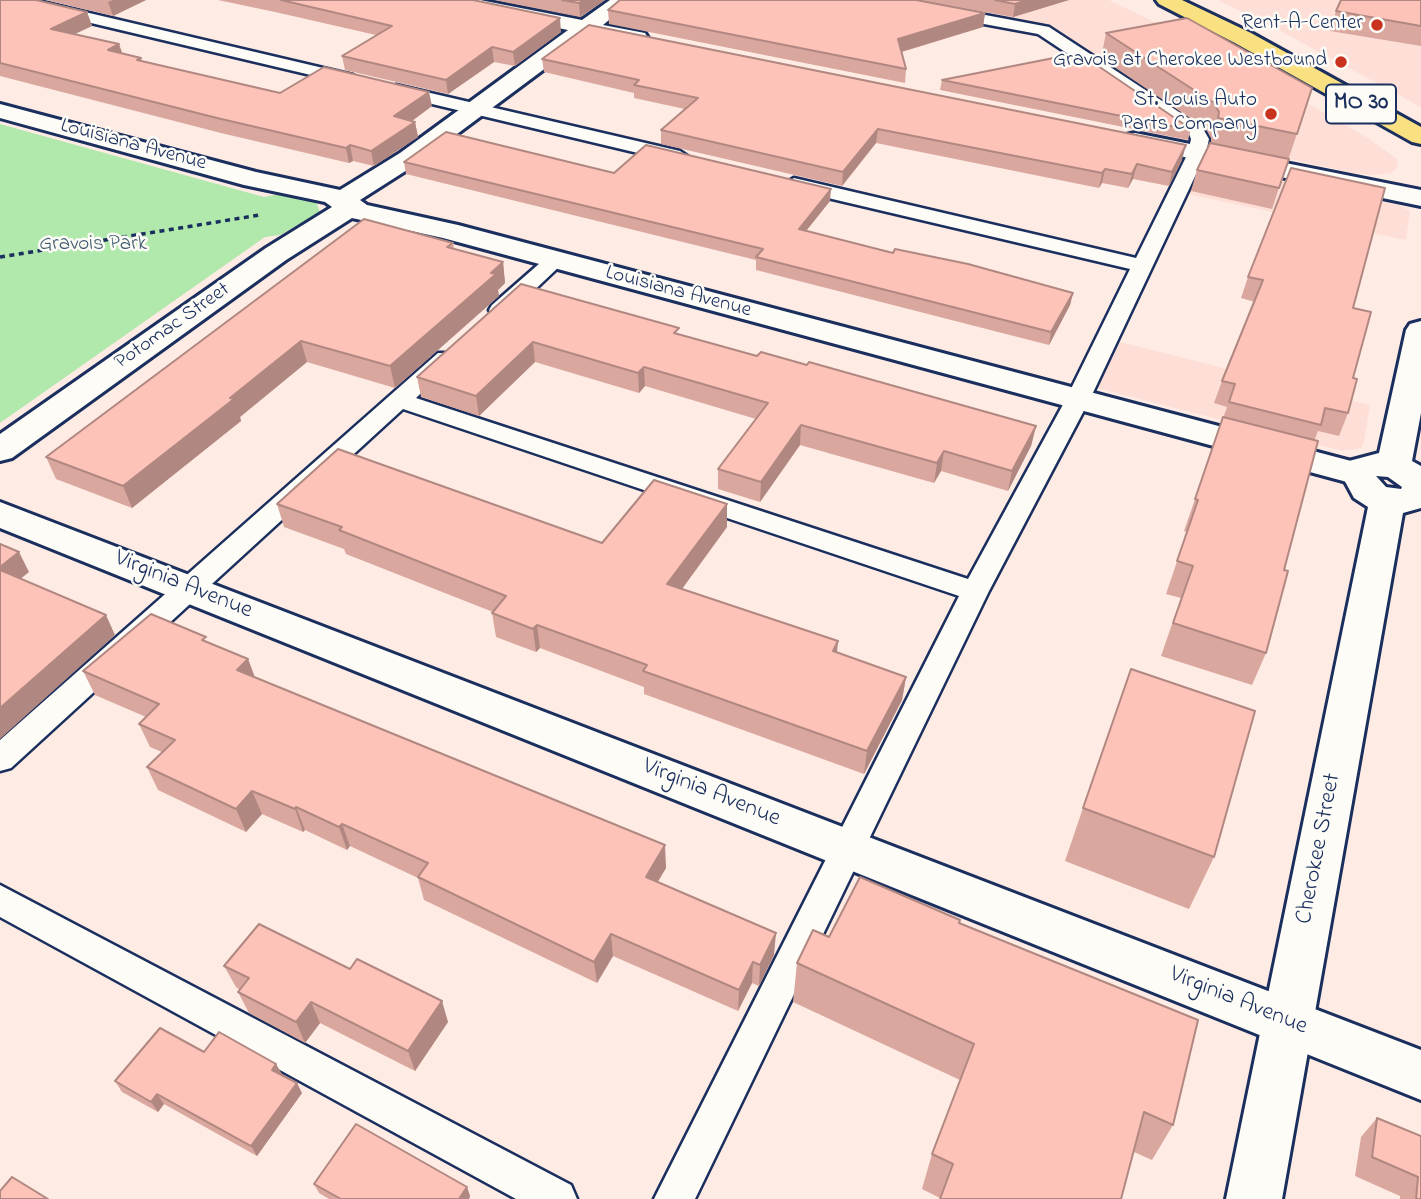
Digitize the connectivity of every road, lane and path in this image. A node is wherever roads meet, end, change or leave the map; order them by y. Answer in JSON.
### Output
{"nodes":[{"id":1,"x":15,"y":0,"type":"edge"},
{"id":2,"x":449,"y":0,"type":"edge"},
{"id":3,"x":623,"y":0,"type":"edge"},
{"id":4,"x":881,"y":0,"type":"edge"},
{"id":5,"x":1166,"y":0,"type":"edge"},
{"id":6,"x":585,"y":28,"type":"junction"},
{"id":7,"x":653,"y":42,"type":"edge"},
{"id":8,"x":477,"y":110,"type":"junction"},
{"id":9,"x":0,"y":111,"type":"edge"},
{"id":10,"x":1115,"y":136,"type":"edge"},
{"id":11,"x":1421,"y":137,"type":"edge"},
{"id":12,"x":1197,"y":153,"type":"junction"},
{"id":13,"x":694,"y":161,"type":"edge"},
{"id":14,"x":775,"y":180,"type":"edge"},
{"id":15,"x":1421,"y":198,"type":"edge"},
{"id":16,"x":345,"y":204,"type":"junction"},
{"id":17,"x":265,"y":214,"type":"dead end"},
{"id":18,"x":0,"y":257,"type":"edge"},
{"id":19,"x":555,"y":260,"type":"junction"},
{"id":20,"x":1142,"y":266,"type":"junction"},
{"id":21,"x":1421,"y":330,"type":"edge"},
{"id":22,"x":1078,"y":399,"type":"junction"},
{"id":23,"x":400,"y":400,"type":"junction"},
{"id":24,"x":0,"y":450,"type":"edge"},
{"id":25,"x":1396,"y":485,"type":"edge"},
{"id":26,"x":0,"y":513,"type":"edge"},
{"id":27,"x":190,"y":589,"type":"junction"},
{"id":28,"x":975,"y":591,"type":"junction"},
{"id":29,"x":0,"y":759,"type":"edge"},
{"id":30,"x":849,"y":848,"type":"junction"},
{"id":31,"x":0,"y":900,"type":"edge"},
{"id":32,"x":1288,"y":1022,"type":"junction"},
{"id":33,"x":1421,"y":1075,"type":"edge"},
{"id":34,"x":557,"y":1199,"type":"edge"},
{"id":35,"x":674,"y":1199,"type":"edge"},
{"id":36,"x":1254,"y":1199,"type":"edge"}],
"edges":[{"from":1,"to":8,"type":"lane"},
{"from":2,"to":6,"type":"street"},
{"from":3,"to":6,"type":"street","name":"Potomac Street"},
{"from":4,"to":12,"type":"lane"},
{"from":5,"to":11,"type":"main road","number":"MO 30"},
{"from":6,"to":7,"type":"street"},
{"from":6,"to":8,"type":"street","name":"Potomac Street"},
{"from":8,"to":13,"type":"lane"},
{"from":8,"to":16,"type":"street","name":"Potomac Street"},
{"from":9,"to":16,"type":"street","name":"Louisiana Avenue"},
{"from":10,"to":12,"type":"street"},
{"from":12,"to":15,"type":"street"},
{"from":12,"to":20,"type":"lane"},
{"from":14,"to":20,"type":"lane"},
{"from":16,"to":19,"type":"street","name":"Louisiana Avenue"},
{"from":16,"to":24,"type":"street","name":"Potomac Street"},
{"from":17,"to":18,"type":"path"},
{"from":19,"to":22,"type":"street","name":"Louisiana Avenue"},
{"from":19,"to":23,"type":"lane"},
{"from":20,"to":22,"type":"lane"},
{"from":21,"to":25,"type":"street","name":"Cherokee Street"},
{"from":22,"to":25,"type":"street","name":"Louisiana Avenue"},
{"from":22,"to":28,"type":"lane"},
{"from":23,"to":27,"type":"lane"},
{"from":23,"to":28,"type":"lane"},
{"from":25,"to":32,"type":"street","name":"Cherokee Street"},
{"from":26,"to":27,"type":"street","name":"Virginia Avenue"},
{"from":27,"to":29,"type":"lane"},
{"from":27,"to":30,"type":"street","name":"Virginia Avenue"},
{"from":28,"to":30,"type":"lane"},
{"from":30,"to":32,"type":"street","name":"Virginia Avenue"},
{"from":30,"to":35,"type":"lane"},
{"from":31,"to":34,"type":"lane"},
{"from":32,"to":33,"type":"street","name":"Virginia Avenue"},
{"from":32,"to":36,"type":"street","name":"Cherokee Street"}]}
